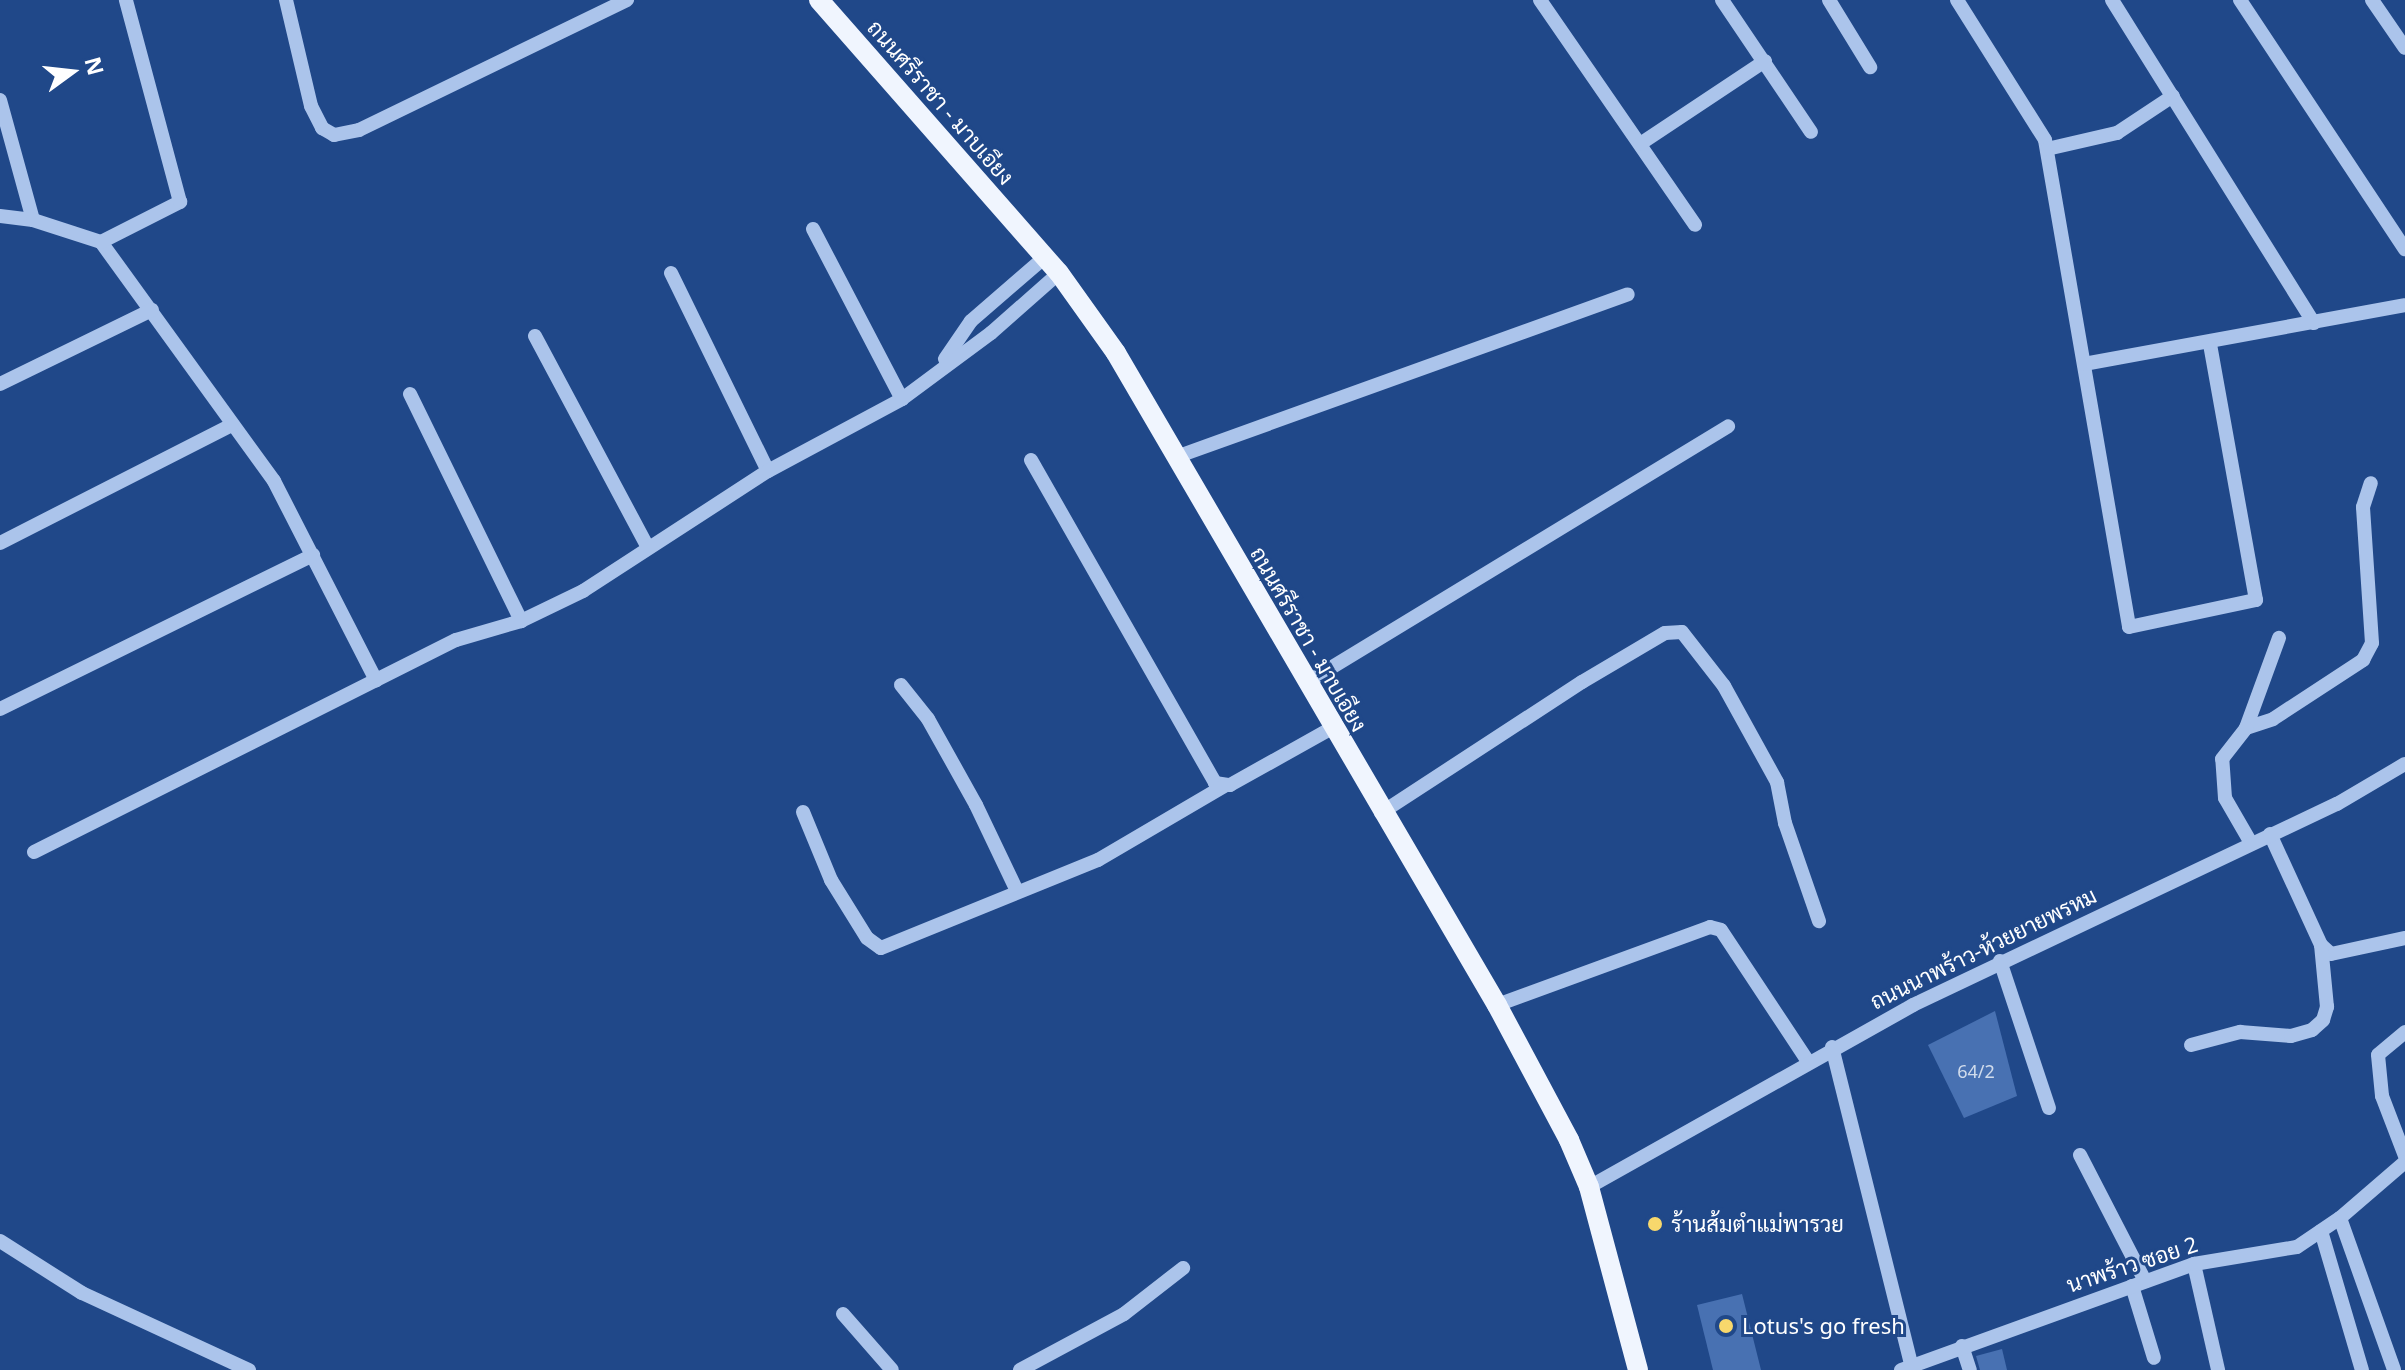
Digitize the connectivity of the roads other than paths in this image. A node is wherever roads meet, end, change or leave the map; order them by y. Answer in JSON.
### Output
{"nodes":[{"id":1,"x":126,"y":0,"type":"edge"},
{"id":2,"x":286,"y":0,"type":"edge"},
{"id":3,"x":627,"y":0,"type":"edge"},
{"id":4,"x":819,"y":0,"type":"edge"},
{"id":5,"x":1540,"y":0,"type":"edge"},
{"id":6,"x":1722,"y":0,"type":"edge"},
{"id":7,"x":1829,"y":0,"type":"edge"},
{"id":8,"x":1957,"y":0,"type":"edge"},
{"id":9,"x":2112,"y":0,"type":"edge"},
{"id":10,"x":2240,"y":0,"type":"edge"},
{"id":11,"x":2372,"y":0,"type":"edge"},
{"id":12,"x":2405,"y":48,"type":"edge"},
{"id":13,"x":1765,"y":61,"type":"junction"},
{"id":14,"x":1870,"y":67,"type":"dead end"},
{"id":15,"x":2173,"y":96,"type":"junction"},
{"id":16,"x":0,"y":100,"type":"edge"},
{"id":17,"x":1811,"y":132,"type":"dead end"},
{"id":18,"x":5,"y":139,"type":"edge"},
{"id":19,"x":1640,"y":144,"type":"junction"},
{"id":20,"x":2047,"y":149,"type":"junction"},
{"id":21,"x":0,"y":216,"type":"edge"},
{"id":22,"x":33,"y":220,"type":"junction"},
{"id":23,"x":1695,"y":225,"type":"dead end"},
{"id":24,"x":2399,"y":226,"type":"edge"},
{"id":25,"x":813,"y":229,"type":"dead end"},
{"id":26,"x":101,"y":242,"type":"junction"},
{"id":27,"x":2405,"y":249,"type":"edge"},
{"id":28,"x":1045,"y":257,"type":"junction"},
{"id":29,"x":671,"y":273,"type":"dead end"},
{"id":30,"x":1059,"y":273,"type":"junction"},
{"id":31,"x":1628,"y":294,"type":"dead end"},
{"id":32,"x":2405,"y":305,"type":"edge"},
{"id":33,"x":152,"y":310,"type":"junction"},
{"id":34,"x":2314,"y":323,"type":"junction"},
{"id":35,"x":535,"y":336,"type":"dead end"},
{"id":36,"x":2210,"y":344,"type":"junction"},
{"id":37,"x":2084,"y":364,"type":"junction"},
{"id":38,"x":941,"y":366,"type":"junction"},
{"id":39,"x":0,"y":384,"type":"edge"},
{"id":40,"x":410,"y":394,"type":"dead end"},
{"id":41,"x":902,"y":399,"type":"junction"},
{"id":42,"x":232,"y":425,"type":"junction"},
{"id":43,"x":1728,"y":426,"type":"dead end"},
{"id":44,"x":1176,"y":457,"type":"junction"},
{"id":45,"x":1031,"y":460,"type":"dead end"},
{"id":46,"x":768,"y":471,"type":"junction"},
{"id":47,"x":2371,"y":483,"type":"dead end"},
{"id":48,"x":0,"y":543,"type":"edge"},
{"id":49,"x":648,"y":548,"type":"junction"},
{"id":50,"x":313,"y":555,"type":"junction"},
{"id":51,"x":521,"y":621,"type":"junction"},
{"id":52,"x":2279,"y":638,"type":"dead end"},
{"id":53,"x":376,"y":680,"type":"junction"},
{"id":54,"x":1306,"y":683,"type":"junction"},
{"id":55,"x":901,"y":685,"type":"dead end"},
{"id":56,"x":0,"y":709,"type":"edge"},
{"id":57,"x":1332,"y":728,"type":"junction"},
{"id":58,"x":2246,"y":728,"type":"junction"},
{"id":59,"x":2405,"y":764,"type":"edge"},
{"id":60,"x":1224,"y":786,"type":"junction"},
{"id":61,"x":803,"y":812,"type":"dead end"},
{"id":62,"x":1381,"y":813,"type":"junction"},
{"id":63,"x":2270,"y":834,"type":"junction"},
{"id":64,"x":2251,"y":843,"type":"junction"},
{"id":65,"x":34,"y":852,"type":"dead end"},
{"id":66,"x":1016,"y":889,"type":"junction"},
{"id":67,"x":1819,"y":921,"type":"dead end"},
{"id":68,"x":2405,"y":938,"type":"edge"},
{"id":69,"x":2321,"y":945,"type":"junction"},
{"id":70,"x":2000,"y":961,"type":"junction"},
{"id":71,"x":1497,"y":1005,"type":"junction"},
{"id":72,"x":2405,"y":1032,"type":"edge"},
{"id":73,"x":2191,"y":1045,"type":"dead end"},
{"id":74,"x":1832,"y":1047,"type":"junction"},
{"id":75,"x":1809,"y":1063,"type":"junction"},
{"id":76,"x":2049,"y":1108,"type":"dead end"},
{"id":77,"x":2080,"y":1155,"type":"dead end"},
{"id":78,"x":2405,"y":1159,"type":"edge"},
{"id":79,"x":1589,"y":1187,"type":"junction"},
{"id":80,"x":2340,"y":1218,"type":"junction"},
{"id":81,"x":2321,"y":1231,"type":"junction"},
{"id":82,"x":0,"y":1241,"type":"edge"},
{"id":83,"x":2194,"y":1264,"type":"junction"},
{"id":84,"x":1183,"y":1268,"type":"dead end"},
{"id":85,"x":2139,"y":1283,"type":"junction"},
{"id":86,"x":843,"y":1314,"type":"dead end"},
{"id":87,"x":1962,"y":1346,"type":"junction"},
{"id":88,"x":2154,"y":1358,"type":"dead end"},
{"id":89,"x":1906,"y":1367,"type":"edge"},
{"id":90,"x":249,"y":1370,"type":"edge"},
{"id":91,"x":892,"y":1370,"type":"edge"},
{"id":92,"x":1020,"y":1370,"type":"edge"},
{"id":93,"x":1638,"y":1370,"type":"edge"},
{"id":94,"x":1970,"y":1370,"type":"edge"},
{"id":95,"x":2218,"y":1370,"type":"edge"},
{"id":96,"x":2362,"y":1370,"type":"edge"},
{"id":97,"x":2394,"y":1370,"type":"edge"}],
"edges":[{"from":1,"to":26,"type":"street"},
{"from":2,"to":3,"type":"street"},
{"from":4,"to":28,"type":"main road","name":"ถนนศรีราชา - มาบเอียง"},
{"from":5,"to":19,"type":"street"},
{"from":6,"to":13,"type":"street"},
{"from":7,"to":14,"type":"street"},
{"from":8,"to":20,"type":"street"},
{"from":9,"to":15,"type":"street"},
{"from":10,"to":24,"type":"street"},
{"from":11,"to":12,"type":"street"},
{"from":13,"to":17,"type":"street"},
{"from":13,"to":19,"type":"street"},
{"from":15,"to":20,"type":"street"},
{"from":15,"to":34,"type":"street"},
{"from":16,"to":18,"type":"street"},
{"from":18,"to":22,"type":"street"},
{"from":19,"to":23,"type":"street"},
{"from":20,"to":37,"type":"street"},
{"from":21,"to":22,"type":"street"},
{"from":22,"to":26,"type":"street"},
{"from":24,"to":27,"type":"street"},
{"from":25,"to":41,"type":"street"},
{"from":26,"to":33,"type":"street"},
{"from":28,"to":30,"type":"main road","name":"ถนนศรีราชา - มาบเอียง"},
{"from":28,"to":38,"type":"street"},
{"from":29,"to":46,"type":"street"},
{"from":30,"to":38,"type":"street"},
{"from":30,"to":44,"type":"main road","name":"ถนนศรีราชา - มาบเอียง"},
{"from":31,"to":44,"type":"street"},
{"from":32,"to":34,"type":"street"},
{"from":33,"to":39,"type":"street"},
{"from":33,"to":42,"type":"street"},
{"from":34,"to":36,"type":"street"},
{"from":35,"to":49,"type":"street"},
{"from":36,"to":37,"type":"street"},
{"from":36,"to":37,"type":"street"},
{"from":38,"to":41,"type":"street"},
{"from":40,"to":51,"type":"street"},
{"from":41,"to":46,"type":"street"},
{"from":42,"to":48,"type":"street"},
{"from":42,"to":50,"type":"street"},
{"from":43,"to":54,"type":"street"},
{"from":44,"to":54,"type":"main road","name":"ถนนศรีราชา - มาบเอียง"},
{"from":45,"to":60,"type":"street"},
{"from":46,"to":49,"type":"street"},
{"from":47,"to":58,"type":"street"},
{"from":49,"to":51,"type":"street"},
{"from":50,"to":53,"type":"street"},
{"from":50,"to":56,"type":"street"},
{"from":51,"to":53,"type":"street"},
{"from":52,"to":58,"type":"street"},
{"from":53,"to":65,"type":"street"},
{"from":54,"to":57,"type":"main road","name":"ถนนศรีราชา - มาบเอียง"},
{"from":55,"to":66,"type":"street"},
{"from":57,"to":60,"type":"street"},
{"from":57,"to":62,"type":"main road","name":"ถนนศรีราชา - มาบเอียง"},
{"from":58,"to":64,"type":"street"},
{"from":59,"to":63,"type":"street","name":"ถนนนาพร้าว-ห้วยยายพรหม"},
{"from":60,"to":66,"type":"street"},
{"from":61,"to":66,"type":"street"},
{"from":62,"to":67,"type":"street"},
{"from":62,"to":71,"type":"main road","name":"ถนนศรีราชา - มาบเอียง"},
{"from":63,"to":64,"type":"street","name":"ถนนนาพร้าว-ห้วยยายพรหม"},
{"from":63,"to":69,"type":"street"},
{"from":64,"to":70,"type":"street","name":"ถนนนาพร้าว-ห้วยยายพรหม"},
{"from":68,"to":69,"type":"street"},
{"from":69,"to":73,"type":"street"},
{"from":70,"to":74,"type":"street","name":"ถนนนาพร้าว-ห้วยยายพรหม"},
{"from":70,"to":76,"type":"street"},
{"from":71,"to":75,"type":"street"},
{"from":71,"to":79,"type":"main road","name":"ถนนศรีราชา - มาบเอียง"},
{"from":72,"to":78,"type":"street"},
{"from":74,"to":75,"type":"street","name":"ถนนนาพร้าว-ห้วยยายพรหม"},
{"from":74,"to":89,"type":"street"},
{"from":75,"to":79,"type":"street","name":"ถนนนาพร้าว-ห้วยยายพรหม"},
{"from":77,"to":85,"type":"street"},
{"from":78,"to":80,"type":"street","name":"นาพร้าว ซอย 2"},
{"from":79,"to":93,"type":"main road","name":"ถนนศรีราชา - มาบเอียง"},
{"from":80,"to":81,"type":"street","name":"นาพร้าว ซอย 2"},
{"from":80,"to":97,"type":"street"},
{"from":81,"to":83,"type":"street","name":"นาพร้าว ซอย 2"},
{"from":81,"to":96,"type":"street"},
{"from":82,"to":90,"type":"street"},
{"from":83,"to":85,"type":"street","name":"นาพร้าว ซอย 2"},
{"from":83,"to":95,"type":"street"},
{"from":84,"to":92,"type":"street"},
{"from":85,"to":87,"type":"street","name":"นาพร้าว ซอย 2"},
{"from":85,"to":88,"type":"street"},
{"from":86,"to":91,"type":"street"},
{"from":87,"to":89,"type":"street","name":"นาพร้าว ซอย 2"},
{"from":87,"to":94,"type":"street"}]}
